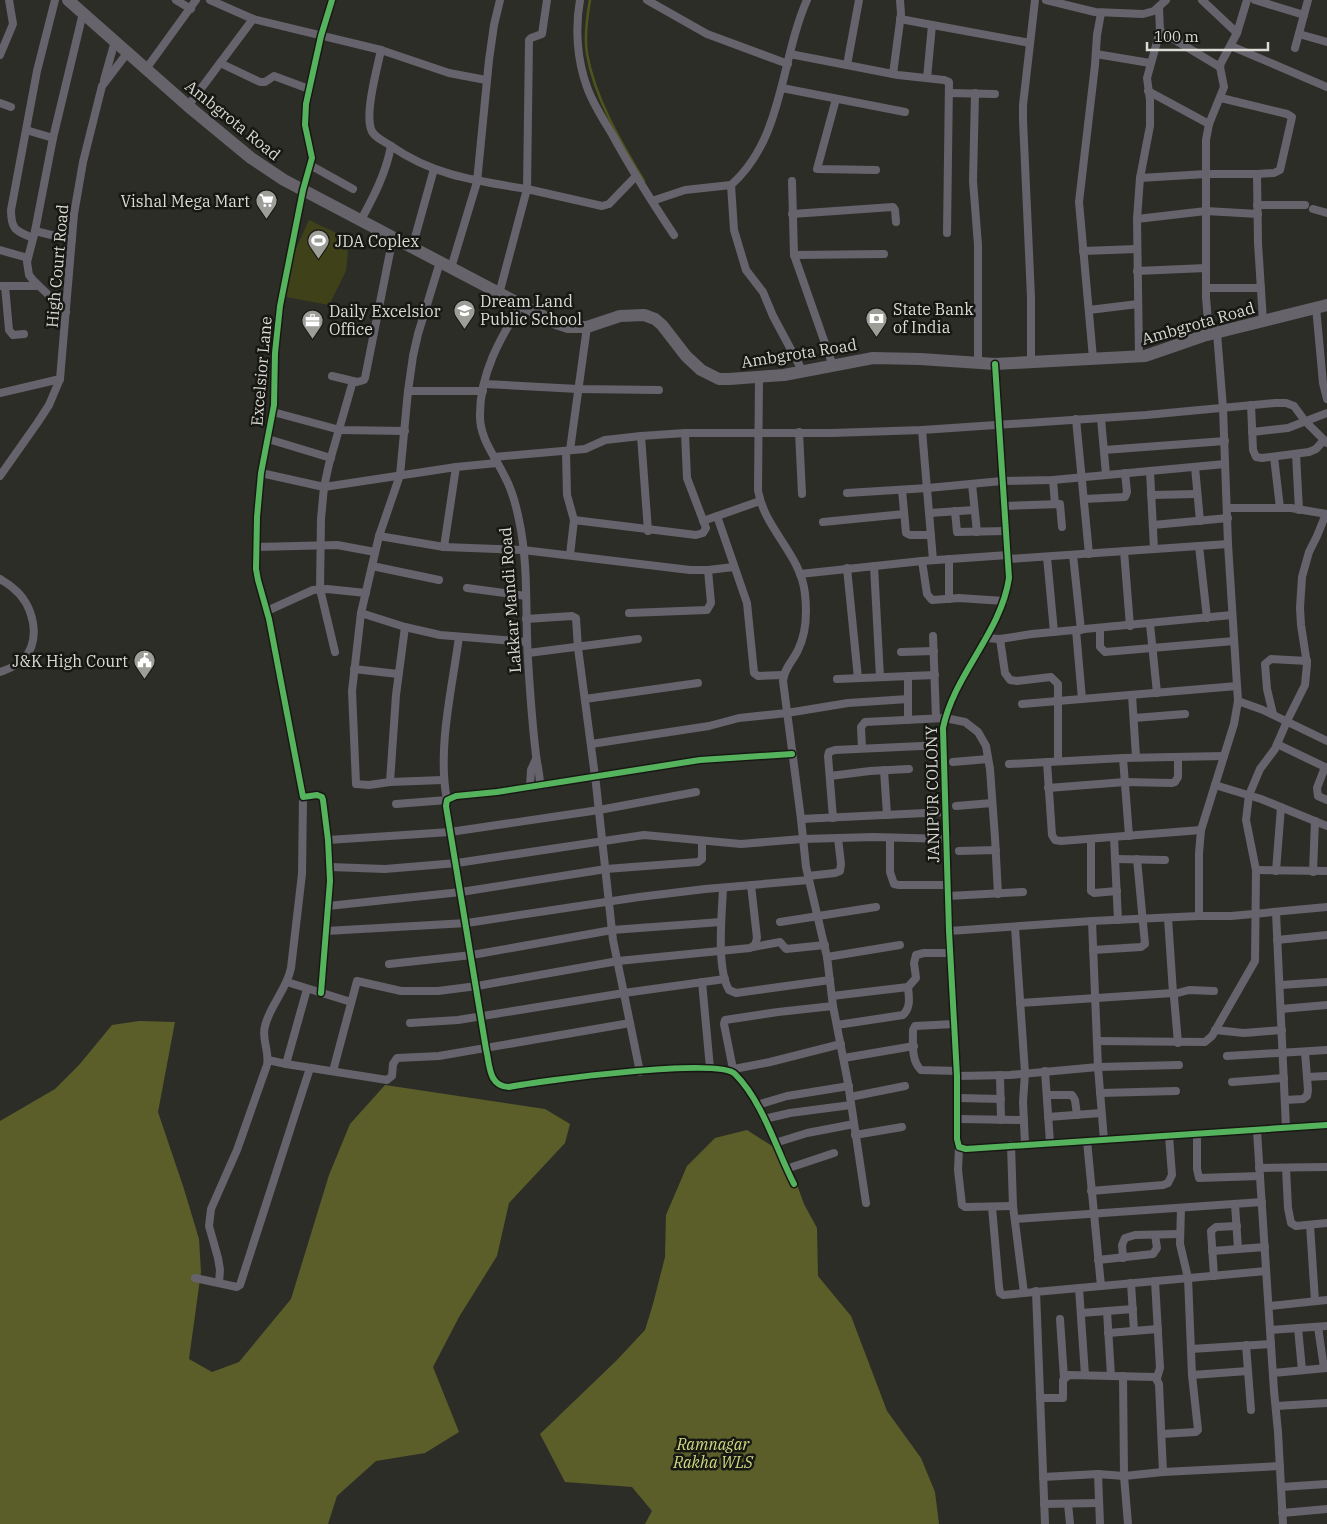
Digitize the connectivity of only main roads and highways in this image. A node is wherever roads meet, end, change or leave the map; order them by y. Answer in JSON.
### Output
{"nodes":[{"id":1,"x":69,"y":0,"type":"edge"},
{"id":2,"x":1322,"y":306,"type":"edge"}],
"edges":[{"from":1,"to":2,"type":"main road","name":"Ambgrota Road"}]}
